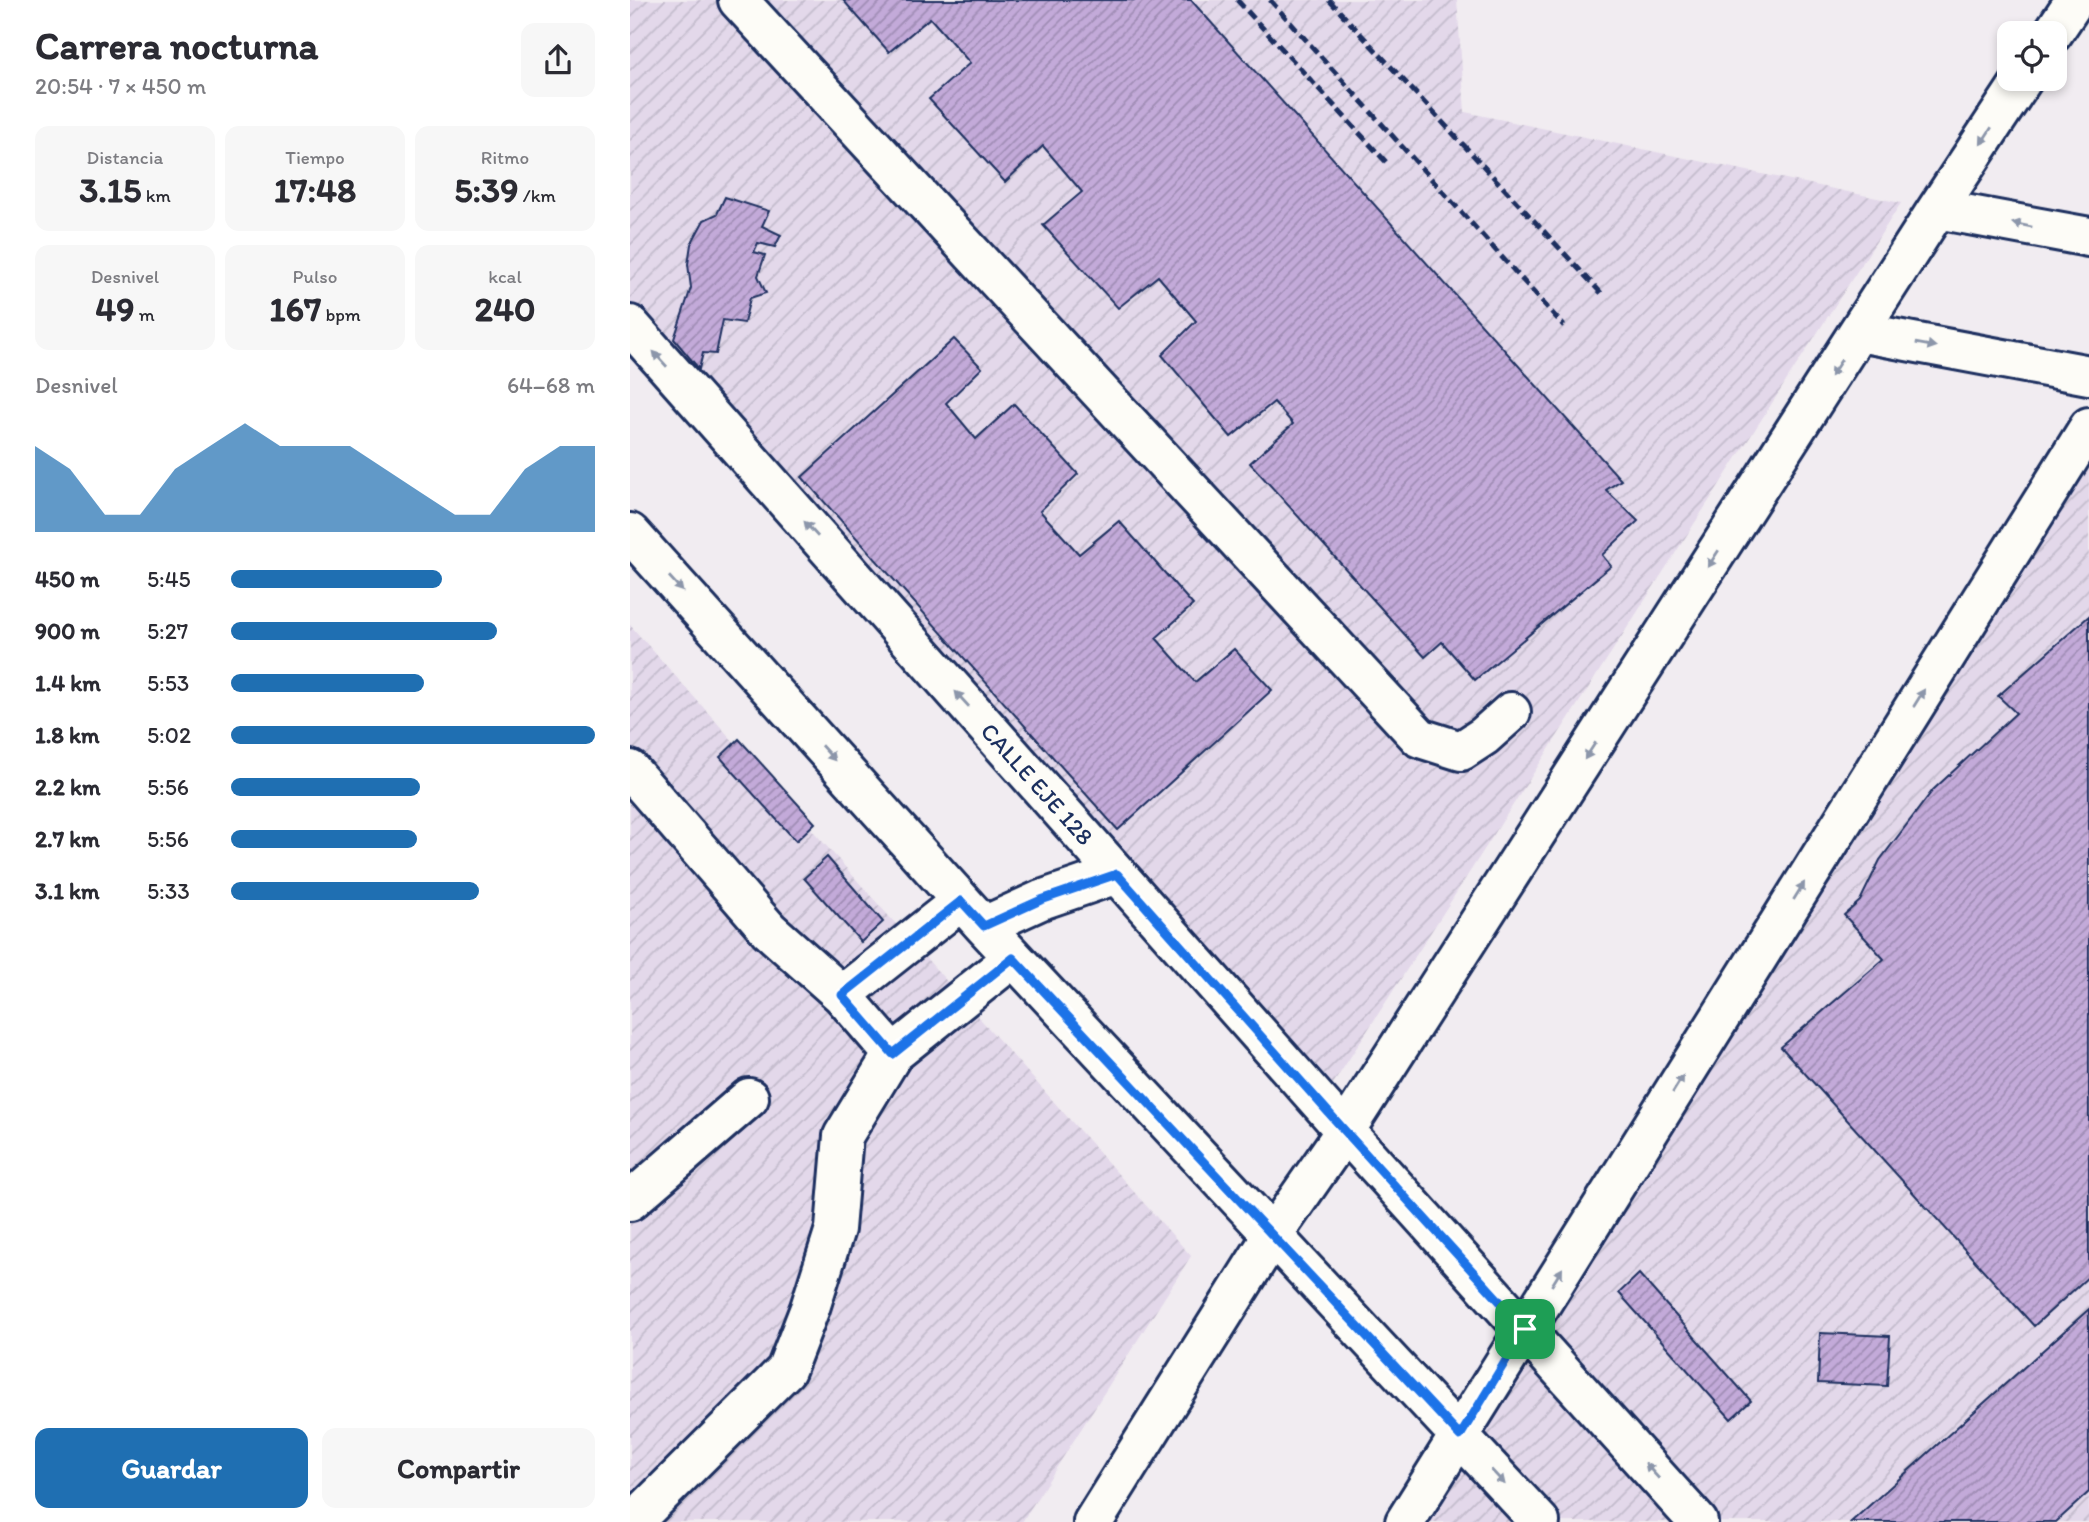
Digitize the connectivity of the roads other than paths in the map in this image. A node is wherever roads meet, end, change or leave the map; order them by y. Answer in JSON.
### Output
{"nodes":[{"id":1,"x":738,"y":0,"type":"edge"},
{"id":2,"x":2075,"y":0,"type":"edge"},
{"id":3,"x":2061,"y":21,"type":"edge"},
{"id":4,"x":2015,"y":91,"type":"edge"},
{"id":5,"x":1937,"y":209,"type":"junction"},
{"id":6,"x":2089,"y":237,"type":"edge"},
{"id":7,"x":630,"y":325,"type":"edge"},
{"id":8,"x":1859,"y":332,"type":"junction"},
{"id":9,"x":2089,"y":375,"type":"edge"},
{"id":10,"x":2089,"y":427,"type":"edge"},
{"id":11,"x":630,"y":533,"type":"edge"},
{"id":12,"x":1511,"y":712,"type":"dead end"},
{"id":13,"x":630,"y":770,"type":"edge"},
{"id":14,"x":1117,"y":874,"type":"junction"},
{"id":15,"x":972,"y":914,"type":"junction"},
{"id":16,"x":1013,"y":958,"type":"junction"},
{"id":17,"x":842,"y":995,"type":"junction"},
{"id":18,"x":893,"y":1054,"type":"junction"},
{"id":19,"x":750,"y":1098,"type":"dead end"},
{"id":20,"x":1345,"y":1131,"type":"junction"},
{"id":21,"x":630,"y":1201,"type":"edge"},
{"id":22,"x":1272,"y":1236,"type":"junction"},
{"id":23,"x":1525,"y":1329,"type":"junction"},
{"id":24,"x":1460,"y":1436,"type":"junction"},
{"id":25,"x":633,"y":1522,"type":"edge"},
{"id":26,"x":1093,"y":1522,"type":"edge"},
{"id":27,"x":1405,"y":1522,"type":"edge"},
{"id":28,"x":1540,"y":1522,"type":"edge"},
{"id":29,"x":1698,"y":1522,"type":"edge"}],
"edges":[{"from":1,"to":12,"type":"street"},
{"from":2,"to":3,"type":"street"},
{"from":4,"to":5,"type":"street","one_way":true},
{"from":6,"to":5,"type":"street","one_way":true},
{"from":5,"to":8,"type":"street"},
{"from":14,"to":7,"type":"street","name":"CALLE EJE 128","one_way":true},
{"from":8,"to":9,"type":"street","one_way":true},
{"from":8,"to":20,"type":"street","one_way":true},
{"from":23,"to":10,"type":"street","one_way":true},
{"from":11,"to":15,"type":"street","one_way":true},
{"from":13,"to":17,"type":"street"},
{"from":14,"to":15,"type":"street"},
{"from":14,"to":20,"type":"street","name":"CALLE EJE 128"},
{"from":15,"to":16,"type":"street"},
{"from":15,"to":17,"type":"street"},
{"from":16,"to":18,"type":"street"},
{"from":16,"to":22,"type":"street"},
{"from":17,"to":18,"type":"street"},
{"from":18,"to":25,"type":"street"},
{"from":19,"to":21,"type":"street"},
{"from":20,"to":22,"type":"street"},
{"from":20,"to":23,"type":"street","name":"CALLE EJE 128"},
{"from":22,"to":24,"type":"street"},
{"from":22,"to":26,"type":"street"},
{"from":23,"to":24,"type":"street"},
{"from":29,"to":23,"type":"street","name":"CALLE EJE 128","one_way":true},
{"from":24,"to":27,"type":"street"},
{"from":24,"to":28,"type":"street","one_way":true}]}
